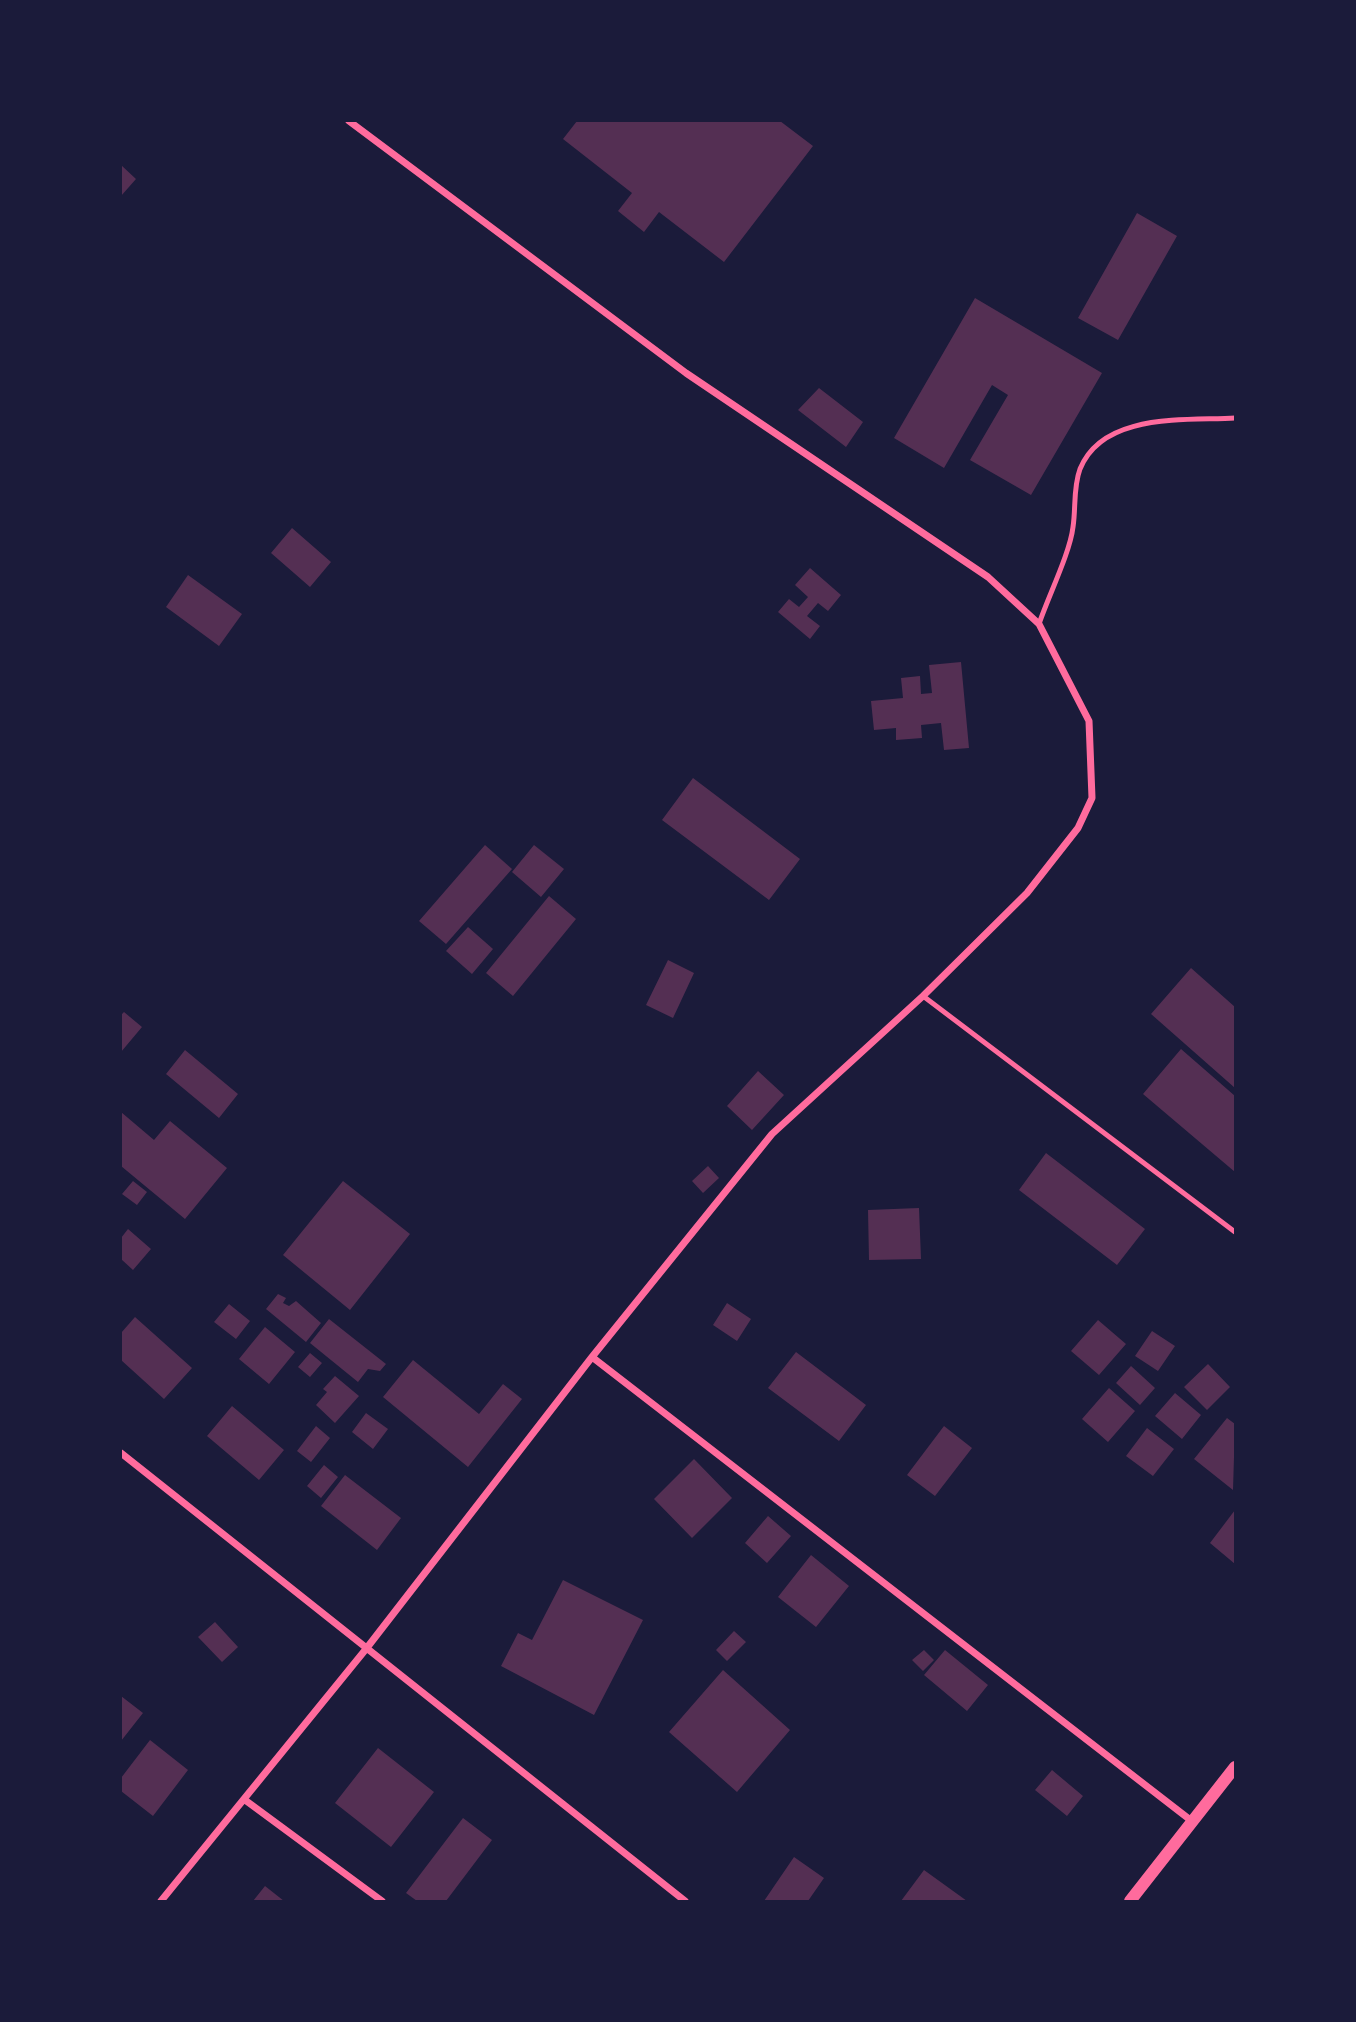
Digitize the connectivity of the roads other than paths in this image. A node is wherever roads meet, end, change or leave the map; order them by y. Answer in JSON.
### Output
{"nodes":[{"id":1,"x":348,"y":121,"type":"edge"},
{"id":2,"x":1235,"y":418,"type":"edge"},
{"id":3,"x":1039,"y":624,"type":"junction"},
{"id":4,"x":923,"y":996,"type":"junction"},
{"id":5,"x":1235,"y":1231,"type":"edge"},
{"id":6,"x":592,"y":1357,"type":"junction"},
{"id":7,"x":121,"y":1453,"type":"edge"},
{"id":8,"x":366,"y":1649,"type":"junction"},
{"id":9,"x":1235,"y":1767,"type":"edge"},
{"id":10,"x":245,"y":1800,"type":"junction"},
{"id":11,"x":1193,"y":1822,"type":"junction"},
{"id":12,"x":161,"y":1901,"type":"edge"},
{"id":13,"x":382,"y":1901,"type":"edge"},
{"id":14,"x":685,"y":1901,"type":"edge"},
{"id":15,"x":1130,"y":1901,"type":"edge"}],
"edges":[{"from":1,"to":3,"type":"street"},
{"from":2,"to":3,"type":"lane"},
{"from":3,"to":4,"type":"street"},
{"from":4,"to":5,"type":"lane"},
{"from":4,"to":6,"type":"street"},
{"from":6,"to":8,"type":"street"},
{"from":6,"to":11,"type":"street"},
{"from":7,"to":8,"type":"street"},
{"from":8,"to":10,"type":"street"},
{"from":8,"to":14,"type":"street"},
{"from":9,"to":11,"type":"street"},
{"from":10,"to":12,"type":"street"},
{"from":10,"to":13,"type":"street"},
{"from":11,"to":15,"type":"street"}]}
